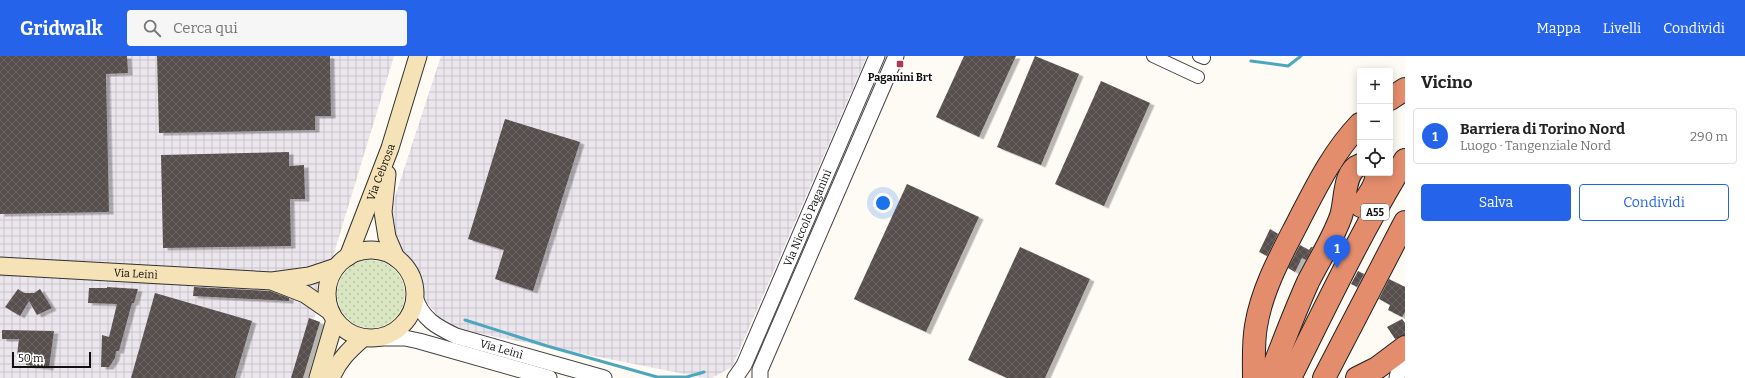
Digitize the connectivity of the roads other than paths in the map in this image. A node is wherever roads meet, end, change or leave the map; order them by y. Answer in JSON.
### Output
{"nodes":[{"id":1,"x":418,"y":56,"type":"edge"},
{"id":2,"x":877,"y":56,"type":"edge"},
{"id":3,"x":896,"y":56,"type":"edge"},
{"id":4,"x":1152,"y":56,"type":"edge"},
{"id":5,"x":1198,"y":77,"type":"dead end"},
{"id":6,"x":1405,"y":89,"type":"edge"},
{"id":7,"x":1393,"y":97,"type":"edge"},
{"id":8,"x":1357,"y":127,"type":"edge"},
{"id":9,"x":390,"y":148,"type":"junction"},
{"id":10,"x":1405,"y":148,"type":"edge"},
{"id":11,"x":1393,"y":157,"type":"edge"},
{"id":12,"x":1405,"y":160,"type":"edge"},
{"id":13,"x":1357,"y":167,"type":"edge"},
{"id":14,"x":1374,"y":176,"type":"edge"},
{"id":15,"x":1405,"y":222,"type":"edge"},
{"id":16,"x":396,"y":258,"type":"junction"},
{"id":17,"x":342,"y":262,"type":"junction"},
{"id":18,"x":0,"y":266,"type":"edge"},
{"id":19,"x":272,"y":281,"type":"junction"},
{"id":20,"x":415,"y":298,"type":"junction"},
{"id":21,"x":333,"y":316,"type":"junction"},
{"id":22,"x":371,"y":338,"type":"junction"},
{"id":23,"x":1405,"y":347,"type":"edge"},
{"id":24,"x":1366,"y":377,"type":"edge"},
{"id":25,"x":318,"y":378,"type":"edge"},
{"id":26,"x":331,"y":378,"type":"edge"},
{"id":27,"x":549,"y":378,"type":"edge"},
{"id":28,"x":604,"y":378,"type":"edge"},
{"id":29,"x":735,"y":378,"type":"edge"},
{"id":30,"x":760,"y":378,"type":"edge"},
{"id":31,"x":1254,"y":378,"type":"edge"},
{"id":32,"x":1269,"y":378,"type":"edge"},
{"id":33,"x":1286,"y":378,"type":"edge"},
{"id":34,"x":1290,"y":378,"type":"edge"},
{"id":35,"x":1324,"y":378,"type":"edge"},
{"id":36,"x":1397,"y":378,"type":"edge"}],
"edges":[{"from":1,"to":9,"type":"main road"},
{"from":2,"to":29,"type":"street","name":"Via Niccolò Paganini"},
{"from":3,"to":30,"type":"street","name":"Via Niccolò Paganini"},
{"from":4,"to":5,"type":"street"},
{"from":6,"to":7,"type":"highway"},
{"from":8,"to":31,"type":"highway"},
{"from":9,"to":16,"type":"main road","name":"Via Cebrosa"},
{"from":9,"to":17,"type":"main road","name":"Via Cebrosa"},
{"from":10,"to":11,"type":"highway"},
{"from":12,"to":34,"type":"highway","number":"A55"},
{"from":13,"to":32,"type":"highway"},
{"from":14,"to":33,"type":"highway"},
{"from":15,"to":35,"type":"highway","number":"A55"},
{"from":16,"to":17,"type":"main road"},
{"from":16,"to":20,"type":"main road"},
{"from":17,"to":19,"type":"main road","name":"Via Leinì"},
{"from":17,"to":21,"type":"main road"},
{"from":18,"to":19,"type":"main road","name":"Via Leinì"},
{"from":19,"to":21,"type":"main road","name":"Via Leinì"},
{"from":20,"to":22,"type":"main road"},
{"from":20,"to":28,"type":"street","name":"Via Leinì"},
{"from":21,"to":22,"type":"main road"},
{"from":21,"to":25,"type":"main road"},
{"from":22,"to":26,"type":"main road"},
{"from":22,"to":27,"type":"street","name":"Via Leinì"},
{"from":23,"to":24,"type":"highway"},
{"from":23,"to":36,"type":"street"}]}
